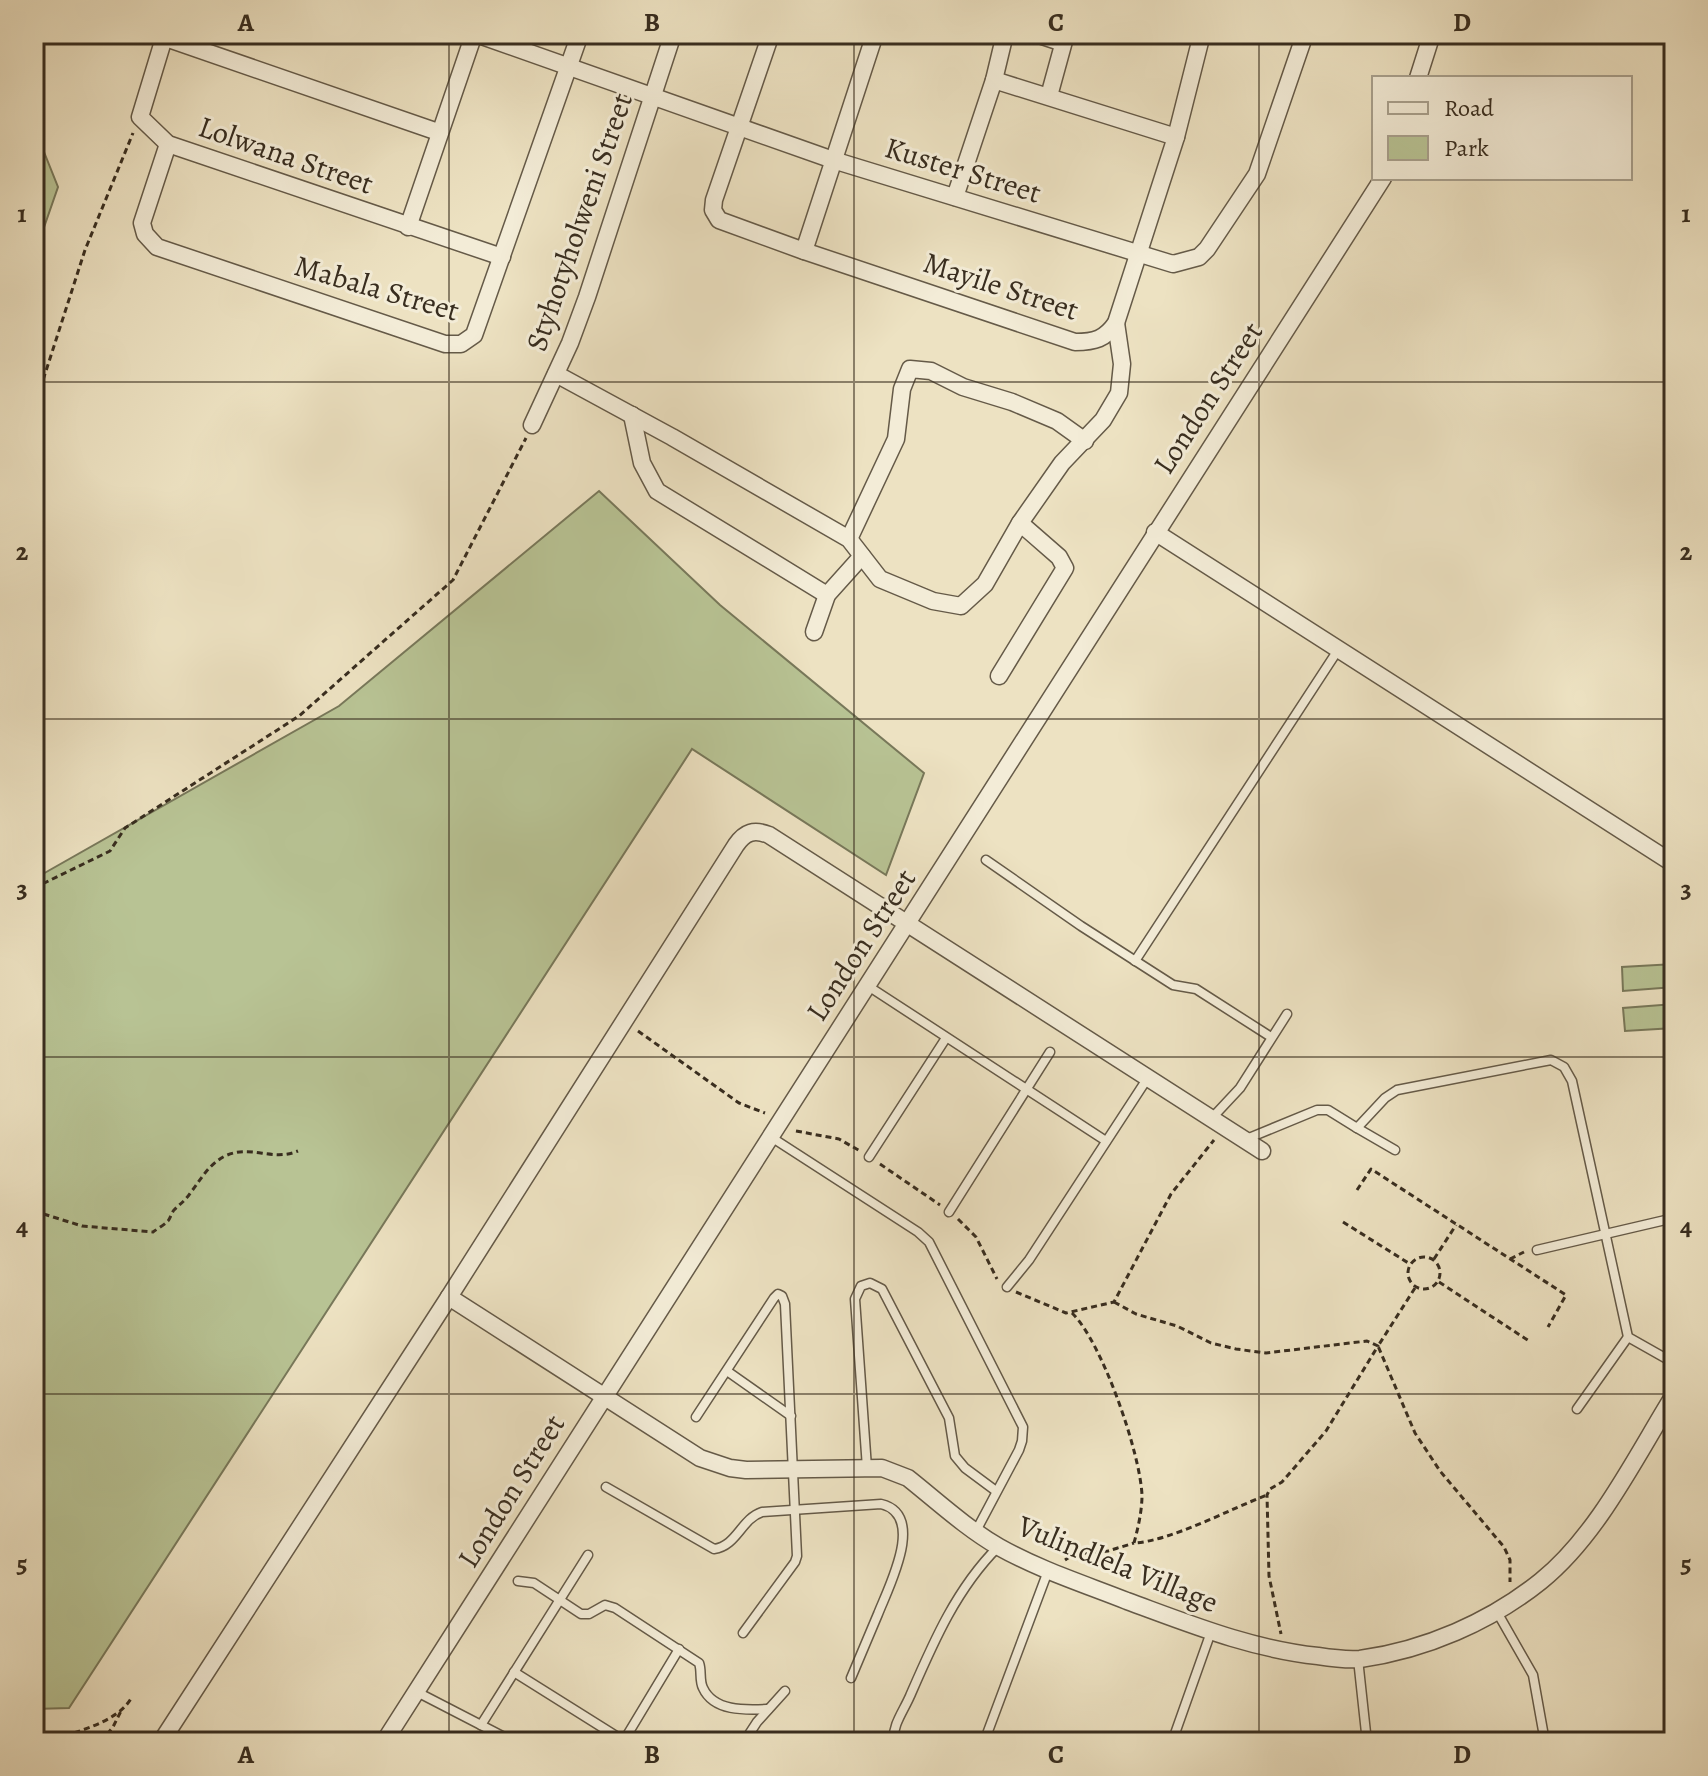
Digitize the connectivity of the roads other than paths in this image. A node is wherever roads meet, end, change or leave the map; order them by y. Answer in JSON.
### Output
{"nodes":[{"id":1,"x":475,"y":34,"type":"edge"},
{"id":2,"x":580,"y":34,"type":"edge"},
{"id":3,"x":673,"y":34,"type":"edge"},
{"id":4,"x":771,"y":34,"type":"edge"},
{"id":5,"x":875,"y":34,"type":"edge"},
{"id":6,"x":1005,"y":34,"type":"edge"},
{"id":7,"x":1036,"y":34,"type":"edge"},
{"id":8,"x":1202,"y":34,"type":"edge"},
{"id":9,"x":1305,"y":34,"type":"edge"},
{"id":10,"x":1432,"y":34,"type":"edge"},
{"id":11,"x":160,"y":36,"type":"edge"},
{"id":12,"x":1064,"y":38,"type":"edge"},
{"id":13,"x":569,"y":65,"type":"junction"},
{"id":14,"x":1419,"y":76,"type":"edge"},
{"id":15,"x":994,"y":80,"type":"junction"},
{"id":16,"x":652,"y":95,"type":"junction"},
{"id":17,"x":1049,"y":96,"type":"junction"},
{"id":18,"x":739,"y":126,"type":"junction"},
{"id":19,"x":438,"y":132,"type":"junction"},
{"id":20,"x":1176,"y":137,"type":"junction"},
{"id":21,"x":168,"y":144,"type":"junction"},
{"id":22,"x":833,"y":160,"type":"junction"},
{"id":23,"x":1382,"y":180,"type":"edge"},
{"id":24,"x":955,"y":197,"type":"junction"},
{"id":25,"x":408,"y":227,"type":"junction"},
{"id":26,"x":804,"y":251,"type":"junction"},
{"id":27,"x":1139,"y":253,"type":"junction"},
{"id":28,"x":502,"y":257,"type":"junction"},
{"id":29,"x":1116,"y":323,"type":"junction"},
{"id":30,"x":556,"y":374,"type":"junction"},
{"id":31,"x":632,"y":415,"type":"junction"},
{"id":32,"x":532,"y":425,"type":"road end"},
{"id":33,"x":1085,"y":441,"type":"junction"},
{"id":34,"x":1020,"y":523,"type":"junction"},
{"id":35,"x":1155,"y":532,"type":"junction"},
{"id":36,"x":849,"y":539,"type":"junction"},
{"id":37,"x":862,"y":556,"type":"junction"},
{"id":38,"x":827,"y":595,"type":"junction"},
{"id":39,"x":814,"y":632,"type":"dead end"},
{"id":40,"x":1338,"y":650,"type":"junction"},
{"id":41,"x":999,"y":676,"type":"dead end"},
{"id":42,"x":986,"y":860,"type":"dead end"},
{"id":43,"x":1674,"y":864,"type":"edge"},
{"id":44,"x":907,"y":925,"type":"junction"},
{"id":45,"x":1135,"y":961,"type":"junction"},
{"id":46,"x":868,"y":986,"type":"junction"},
{"id":47,"x":1287,"y":1014,"type":"dead end"},
{"id":48,"x":1271,"y":1037,"type":"junction"},
{"id":49,"x":946,"y":1038,"type":"junction"},
{"id":50,"x":1050,"y":1052,"type":"dead end"},
{"id":51,"x":1147,"y":1079,"type":"junction"},
{"id":52,"x":1026,"y":1090,"type":"junction"},
{"id":53,"x":1217,"y":1123,"type":"junction"},
{"id":54,"x":1357,"y":1128,"type":"junction"},
{"id":55,"x":776,"y":1130,"type":"junction"},
{"id":56,"x":1244,"y":1140,"type":"junction"},
{"id":57,"x":1106,"y":1141,"type":"junction"},
{"id":58,"x":1395,"y":1150,"type":"dead end"},
{"id":59,"x":1262,"y":1151,"type":"dead end"},
{"id":60,"x":869,"y":1157,"type":"road end"},
{"id":61,"x":949,"y":1212,"type":"road end"},
{"id":62,"x":1674,"y":1218,"type":"edge"},
{"id":63,"x":1606,"y":1233,"type":"junction"},
{"id":64,"x":1537,"y":1250,"type":"road end"},
{"id":65,"x":1007,"y":1287,"type":"road end"},
{"id":66,"x":449,"y":1297,"type":"junction"},
{"id":67,"x":1628,"y":1337,"type":"junction"},
{"id":68,"x":1674,"y":1363,"type":"edge"},
{"id":69,"x":727,"y":1371,"type":"junction"},
{"id":70,"x":1674,"y":1395,"type":"edge"},
{"id":71,"x":603,"y":1397,"type":"junction"},
{"id":72,"x":1577,"y":1409,"type":"dead end"},
{"id":73,"x":791,"y":1416,"type":"junction"},
{"id":74,"x":696,"y":1417,"type":"dead end"},
{"id":75,"x":867,"y":1468,"type":"junction"},
{"id":76,"x":793,"y":1469,"type":"junction"},
{"id":77,"x":606,"y":1487,"type":"dead end"},
{"id":78,"x":996,"y":1491,"type":"junction"},
{"id":79,"x":794,"y":1510,"type":"junction"},
{"id":80,"x":976,"y":1531,"type":"junction"},
{"id":81,"x":998,"y":1546,"type":"junction"},
{"id":82,"x":588,"y":1555,"type":"dead end"},
{"id":83,"x":1048,"y":1571,"type":"junction"},
{"id":84,"x":518,"y":1581,"type":"dead end"},
{"id":85,"x":559,"y":1601,"type":"junction"},
{"id":86,"x":1504,"y":1607,"type":"junction"},
{"id":87,"x":1211,"y":1632,"type":"junction"},
{"id":88,"x":743,"y":1633,"type":"dead end"},
{"id":89,"x":679,"y":1649,"type":"junction"},
{"id":90,"x":1358,"y":1659,"type":"junction"},
{"id":91,"x":514,"y":1672,"type":"junction"},
{"id":92,"x":851,"y":1678,"type":"dead end"},
{"id":93,"x":785,"y":1691,"type":"dead end"},
{"id":94,"x":416,"y":1692,"type":"junction"},
{"id":95,"x":768,"y":1709,"type":"junction"},
{"id":96,"x":481,"y":1725,"type":"junction"},
{"id":97,"x":161,"y":1742,"type":"edge"},
{"id":98,"x":384,"y":1742,"type":"edge"},
{"id":99,"x":514,"y":1742,"type":"edge"},
{"id":100,"x":623,"y":1742,"type":"edge"},
{"id":101,"x":744,"y":1742,"type":"edge"},
{"id":102,"x":893,"y":1742,"type":"edge"},
{"id":103,"x":984,"y":1742,"type":"edge"},
{"id":104,"x":1172,"y":1742,"type":"edge"},
{"id":105,"x":1367,"y":1742,"type":"edge"},
{"id":106,"x":1545,"y":1742,"type":"edge"}],
"edges":[{"from":1,"to":13,"type":"street","name":"Kuster Street"},
{"from":1,"to":19,"type":"street"},
{"from":2,"to":13,"type":"street","name":"Mabala Street"},
{"from":3,"to":16,"type":"street","name":"Styhotyholweni Street"},
{"from":4,"to":18,"type":"street"},
{"from":5,"to":22,"type":"street"},
{"from":6,"to":15,"type":"street"},
{"from":7,"to":12,"type":"street"},
{"from":8,"to":20,"type":"street","name":"Mayile Street"},
{"from":9,"to":27,"type":"street","name":"Kuster Street"},
{"from":10,"to":14,"type":"street"},
{"from":11,"to":19,"type":"street"},
{"from":11,"to":21,"type":"street","name":"Lolwana Street"},
{"from":12,"to":17,"type":"street"},
{"from":13,"to":16,"type":"street","name":"Kuster Street"},
{"from":13,"to":28,"type":"street","name":"Mabala Street"},
{"from":15,"to":17,"type":"street"},
{"from":15,"to":24,"type":"street"},
{"from":16,"to":18,"type":"street","name":"Kuster Street"},
{"from":16,"to":30,"type":"street","name":"Styhotyholweni Street"},
{"from":17,"to":20,"type":"street"},
{"from":18,"to":22,"type":"street","name":"Kuster Street"},
{"from":18,"to":26,"type":"street","name":"Mayile Street"},
{"from":19,"to":25,"type":"street"},
{"from":20,"to":27,"type":"street","name":"Mayile Street"},
{"from":21,"to":25,"type":"street","name":"Lolwana Street"},
{"from":21,"to":28,"type":"street","name":"Mabala Street"},
{"from":22,"to":24,"type":"street","name":"Kuster Street"},
{"from":22,"to":26,"type":"street"},
{"from":23,"to":35,"type":"street","name":"London Street"},
{"from":24,"to":27,"type":"street","name":"Kuster Street"},
{"from":25,"to":28,"type":"street","name":"Lolwana Street"},
{"from":26,"to":29,"type":"street","name":"Mayile Street"},
{"from":27,"to":29,"type":"street","name":"Mayile Street"},
{"from":29,"to":33,"type":"street"},
{"from":30,"to":31,"type":"street"},
{"from":30,"to":32,"type":"street","name":"Styhotyholweni Street"},
{"from":31,"to":36,"type":"street"},
{"from":31,"to":38,"type":"street"},
{"from":33,"to":34,"type":"street"},
{"from":33,"to":36,"type":"street"},
{"from":34,"to":37,"type":"street"},
{"from":34,"to":41,"type":"street"},
{"from":35,"to":40,"type":"street"},
{"from":35,"to":44,"type":"street","name":"London Street"},
{"from":36,"to":37,"type":"street"},
{"from":37,"to":38,"type":"street"},
{"from":38,"to":39,"type":"street"},
{"from":40,"to":43,"type":"street"},
{"from":40,"to":45,"type":"lane"},
{"from":42,"to":45,"type":"lane"},
{"from":44,"to":46,"type":"street","name":"London Street"},
{"from":44,"to":51,"type":"street"},
{"from":44,"to":66,"type":"street"},
{"from":45,"to":48,"type":"lane"},
{"from":46,"to":49,"type":"lane"},
{"from":46,"to":55,"type":"street","name":"London Street"},
{"from":47,"to":48,"type":"lane"},
{"from":48,"to":53,"type":"lane"},
{"from":49,"to":52,"type":"lane"},
{"from":49,"to":60,"type":"lane"},
{"from":50,"to":52,"type":"lane"},
{"from":51,"to":53,"type":"street"},
{"from":51,"to":57,"type":"lane"},
{"from":52,"to":57,"type":"lane"},
{"from":52,"to":61,"type":"lane"},
{"from":53,"to":56,"type":"street"},
{"from":54,"to":56,"type":"lane"},
{"from":54,"to":58,"type":"lane"},
{"from":54,"to":63,"type":"lane"},
{"from":55,"to":71,"type":"street","name":"London Street"},
{"from":55,"to":78,"type":"lane"},
{"from":56,"to":59,"type":"street"},
{"from":57,"to":65,"type":"lane"},
{"from":62,"to":63,"type":"lane"},
{"from":63,"to":64,"type":"lane"},
{"from":63,"to":67,"type":"lane"},
{"from":66,"to":71,"type":"street","name":"Vulindlela Village"},
{"from":66,"to":97,"type":"street"},
{"from":67,"to":68,"type":"lane"},
{"from":67,"to":72,"type":"lane"},
{"from":69,"to":73,"type":"lane"},
{"from":69,"to":73,"type":"lane"},
{"from":69,"to":74,"type":"lane"},
{"from":70,"to":86,"type":"street","name":"Vulindlela Village"},
{"from":71,"to":76,"type":"street","name":"Vulindlela Village"},
{"from":71,"to":94,"type":"street","name":"London Street"},
{"from":73,"to":76,"type":"lane"},
{"from":75,"to":76,"type":"street","name":"Vulindlela Village"},
{"from":75,"to":78,"type":"lane"},
{"from":75,"to":80,"type":"street","name":"Vulindlela Village"},
{"from":76,"to":79,"type":"lane"},
{"from":77,"to":79,"type":"lane"},
{"from":78,"to":80,"type":"lane"},
{"from":79,"to":88,"type":"lane"},
{"from":79,"to":92,"type":"lane"},
{"from":80,"to":81,"type":"street","name":"Vulindlela Village"},
{"from":81,"to":83,"type":"street","name":"Vulindlela Village"},
{"from":81,"to":102,"type":"lane"},
{"from":82,"to":85,"type":"lane"},
{"from":83,"to":87,"type":"street","name":"Vulindlela Village"},
{"from":83,"to":103,"type":"lane"},
{"from":84,"to":85,"type":"lane"},
{"from":85,"to":89,"type":"lane"},
{"from":85,"to":91,"type":"lane"},
{"from":86,"to":90,"type":"street","name":"Vulindlela Village"},
{"from":86,"to":106,"type":"lane"},
{"from":87,"to":90,"type":"street","name":"Vulindlela Village"},
{"from":87,"to":104,"type":"lane"},
{"from":89,"to":95,"type":"lane"},
{"from":89,"to":100,"type":"lane"},
{"from":90,"to":105,"type":"lane"},
{"from":91,"to":96,"type":"lane"},
{"from":91,"to":100,"type":"lane"},
{"from":93,"to":95,"type":"lane"},
{"from":94,"to":96,"type":"lane"},
{"from":94,"to":98,"type":"street","name":"London Street"},
{"from":95,"to":101,"type":"lane"},
{"from":96,"to":99,"type":"lane"}]}
